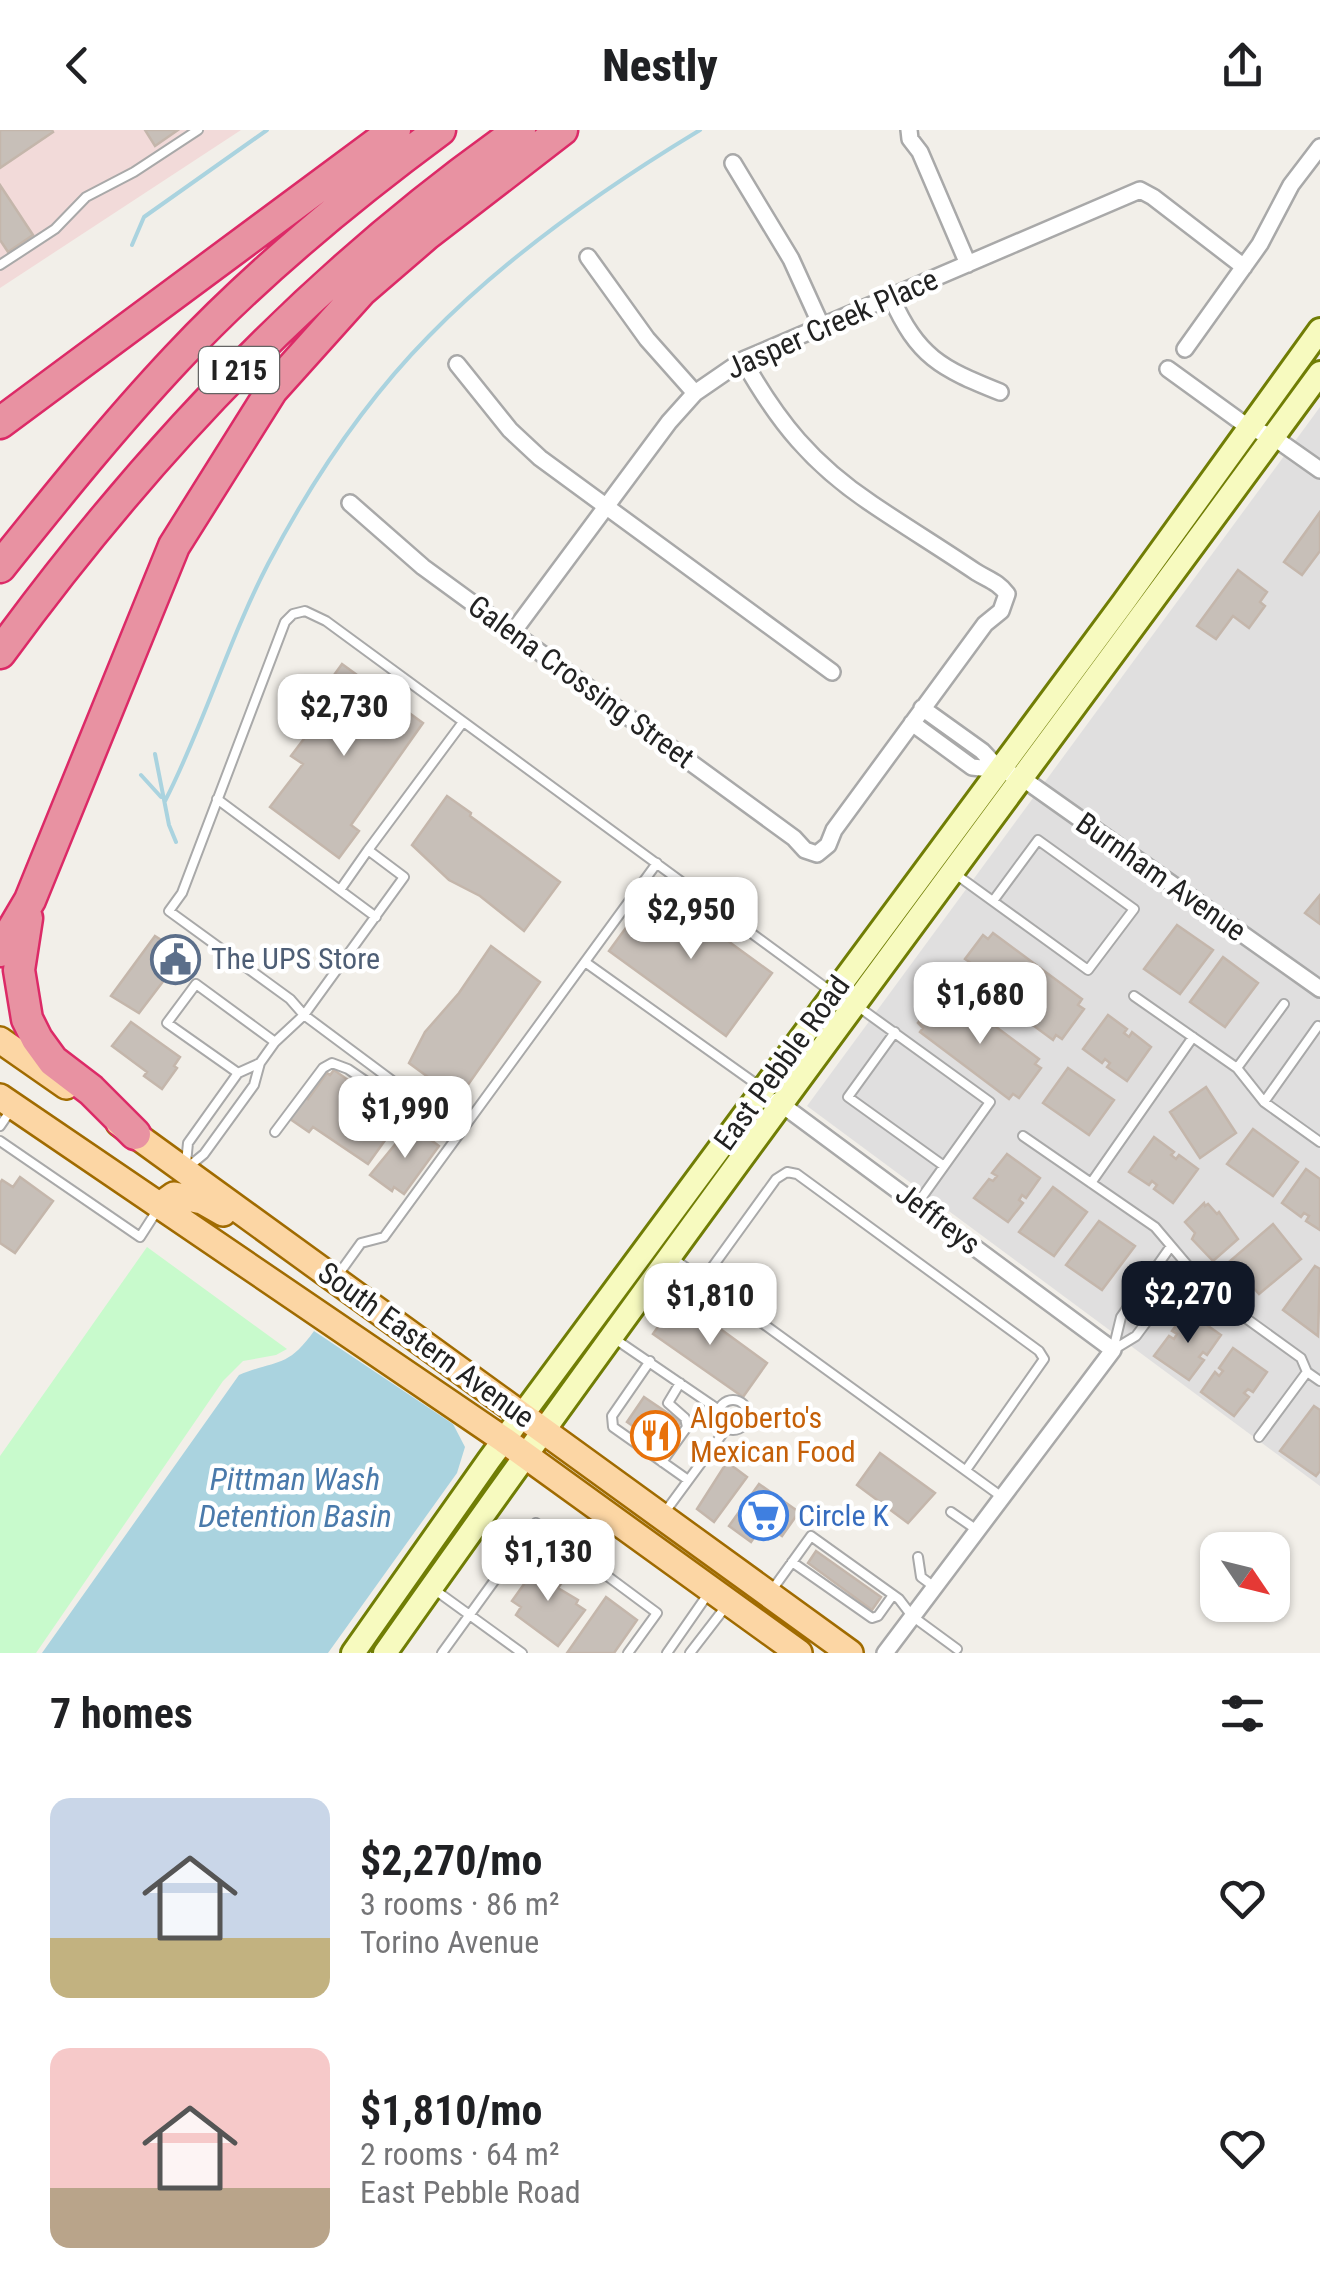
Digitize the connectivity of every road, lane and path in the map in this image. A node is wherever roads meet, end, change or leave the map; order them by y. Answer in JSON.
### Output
{"nodes":[{"id":1,"x":198,"y":130,"type":"edge"},
{"id":2,"x":395,"y":130,"type":"edge"},
{"id":3,"x":440,"y":130,"type":"edge"},
{"id":4,"x":520,"y":130,"type":"edge"},
{"id":5,"x":562,"y":130,"type":"edge"},
{"id":6,"x":909,"y":130,"type":"edge"},
{"id":7,"x":1320,"y":146,"type":"edge"},
{"id":8,"x":733,"y":163,"type":"dead end"},
{"id":9,"x":588,"y":256,"type":"dead end"},
{"id":10,"x":968,"y":264,"type":"junction"},
{"id":11,"x":0,"y":266,"type":"edge"},
{"id":12,"x":1244,"y":267,"type":"junction"},
{"id":13,"x":891,"y":297,"type":"junction"},
{"id":14,"x":821,"y":325,"type":"junction"},
{"id":15,"x":1320,"y":330,"type":"edge"},
{"id":16,"x":1185,"y":349,"type":"dead end"},
{"id":17,"x":743,"y":360,"type":"junction"},
{"id":18,"x":457,"y":364,"type":"dead end"},
{"id":19,"x":1168,"y":369,"type":"dead end"},
{"id":20,"x":1320,"y":373,"type":"edge"},
{"id":21,"x":1000,"y":392,"type":"dead end"},
{"id":22,"x":695,"y":393,"type":"junction"},
{"id":23,"x":0,"y":423,"type":"edge"},
{"id":24,"x":1248,"y":427,"type":"junction"},
{"id":25,"x":1273,"y":437,"type":"junction"},
{"id":26,"x":1320,"y":470,"type":"edge"},
{"id":27,"x":350,"y":503,"type":"dead end"},
{"id":28,"x":604,"y":507,"type":"junction"},
{"id":29,"x":0,"y":567,"type":"edge"},
{"id":30,"x":512,"y":632,"type":"junction"},
{"id":31,"x":0,"y":653,"type":"edge"},
{"id":32,"x":832,"y":672,"type":"dead end"},
{"id":33,"x":922,"y":708,"type":"junction"},
{"id":34,"x":463,"y":722,"type":"junction"},
{"id":35,"x":912,"y":723,"type":"junction"},
{"id":36,"x":1011,"y":774,"type":"junction"},
{"id":37,"x":217,"y":799,"type":"junction"},
{"id":38,"x":368,"y":850,"type":"junction"},
{"id":39,"x":657,"y":863,"type":"junction"},
{"id":40,"x":952,"y":872,"type":"junction"},
{"id":41,"x":340,"y":890,"type":"junction"},
{"id":42,"x":30,"y":900,"type":"junction"},
{"id":43,"x":993,"y":901,"type":"junction"},
{"id":44,"x":376,"y":917,"type":"junction"},
{"id":45,"x":0,"y":952,"type":"edge"},
{"id":46,"x":585,"y":962,"type":"junction"},
{"id":47,"x":1320,"y":989,"type":"edge"},
{"id":48,"x":833,"y":994,"type":"junction"},
{"id":49,"x":1134,"y":996,"type":"dead end"},
{"id":50,"x":856,"y":1004,"type":"junction"},
{"id":51,"x":1284,"y":1004,"type":"dead end"},
{"id":52,"x":304,"y":1014,"type":"junction"},
{"id":53,"x":1318,"y":1026,"type":"edge"},
{"id":54,"x":895,"y":1032,"type":"junction"},
{"id":55,"x":1193,"y":1037,"type":"junction"},
{"id":56,"x":0,"y":1040,"type":"edge"},
{"id":57,"x":275,"y":1042,"type":"junction"},
{"id":58,"x":260,"y":1063,"type":"junction"},
{"id":59,"x":1237,"y":1068,"type":"junction"},
{"id":60,"x":238,"y":1073,"type":"junction"},
{"id":61,"x":771,"y":1096,"type":"junction"},
{"id":62,"x":1264,"y":1102,"type":"junction"},
{"id":63,"x":5,"y":1110,"type":"edge"},
{"id":64,"x":442,"y":1117,"type":"junction"},
{"id":65,"x":276,"y":1132,"type":"dead end"},
{"id":66,"x":461,"y":1132,"type":"junction"},
{"id":67,"x":135,"y":1134,"type":"junction"},
{"id":68,"x":1023,"y":1136,"type":"dead end"},
{"id":69,"x":64,"y":1140,"type":"junction"},
{"id":70,"x":0,"y":1141,"type":"edge"},
{"id":71,"x":1320,"y":1142,"type":"edge"},
{"id":72,"x":944,"y":1166,"type":"junction"},
{"id":73,"x":185,"y":1169,"type":"junction"},
{"id":74,"x":1091,"y":1182,"type":"junction"},
{"id":75,"x":916,"y":1204,"type":"junction"},
{"id":76,"x":160,"y":1205,"type":"junction"},
{"id":77,"x":283,"y":1240,"type":"junction"},
{"id":78,"x":1171,"y":1246,"type":"junction"},
{"id":79,"x":670,"y":1256,"type":"junction"},
{"id":80,"x":1188,"y":1266,"type":"junction"},
{"id":81,"x":335,"y":1280,"type":"junction"},
{"id":82,"x":704,"y":1280,"type":"junction"},
{"id":83,"x":1141,"y":1290,"type":"junction"},
{"id":84,"x":1160,"y":1304,"type":"junction"},
{"id":85,"x":611,"y":1336,"type":"junction"},
{"id":86,"x":1113,"y":1350,"type":"junction"},
{"id":87,"x":650,"y":1361,"type":"junction"},
{"id":88,"x":1307,"y":1372,"type":"junction"},
{"id":89,"x":1320,"y":1381,"type":"edge"},
{"id":90,"x":680,"y":1382,"type":"junction"},
{"id":91,"x":719,"y":1410,"type":"junction"},
{"id":92,"x":534,"y":1422,"type":"junction"},
{"id":93,"x":726,"y":1429,"type":"junction"},
{"id":94,"x":1260,"y":1437,"type":"dead end"},
{"id":95,"x":514,"y":1448,"type":"junction"},
{"id":96,"x":662,"y":1462,"type":"junction"},
{"id":97,"x":966,"y":1470,"type":"junction"},
{"id":98,"x":688,"y":1480,"type":"junction"},
{"id":99,"x":1002,"y":1497,"type":"junction"},
{"id":100,"x":952,"y":1512,"type":"dead end"},
{"id":101,"x":663,"y":1516,"type":"junction"},
{"id":102,"x":977,"y":1530,"type":"junction"},
{"id":103,"x":918,"y":1557,"type":"dead end"},
{"id":104,"x":792,"y":1562,"type":"junction"},
{"id":105,"x":934,"y":1587,"type":"junction"},
{"id":106,"x":432,"y":1588,"type":"junction"},
{"id":107,"x":769,"y":1593,"type":"junction"},
{"id":108,"x":893,"y":1595,"type":"junction"},
{"id":109,"x":719,"y":1597,"type":"junction"},
{"id":110,"x":470,"y":1615,"type":"junction"},
{"id":111,"x":912,"y":1616,"type":"junction"},
{"id":112,"x":373,"y":1625,"type":"junction"},
{"id":113,"x":958,"y":1649,"type":"dead end"},
{"id":114,"x":354,"y":1653,"type":"edge"},
{"id":115,"x":363,"y":1653,"type":"edge"},
{"id":116,"x":386,"y":1653,"type":"edge"},
{"id":117,"x":442,"y":1653,"type":"edge"},
{"id":118,"x":522,"y":1653,"type":"edge"},
{"id":119,"x":628,"y":1653,"type":"edge"},
{"id":120,"x":667,"y":1653,"type":"edge"},
{"id":121,"x":690,"y":1653,"type":"edge"},
{"id":122,"x":799,"y":1653,"type":"edge"},
{"id":123,"x":850,"y":1653,"type":"edge"},
{"id":124,"x":885,"y":1653,"type":"edge"}],
"edges":[{"from":1,"to":11,"type":"lane"},
{"from":2,"to":23,"type":"highway"},
{"from":3,"to":29,"type":"highway","number":"I 215"},
{"from":4,"to":31,"type":"highway","number":"I 215"},
{"from":5,"to":42,"type":"highway"},
{"from":6,"to":10,"type":"street"},
{"from":7,"to":12,"type":"street"},
{"from":8,"to":14,"type":"street"},
{"from":9,"to":22,"type":"street"},
{"from":10,"to":12,"type":"street","name":"Jasper Creek Place"},
{"from":10,"to":13,"type":"street","name":"Jasper Creek Place"},
{"from":12,"to":16,"type":"street"},
{"from":13,"to":14,"type":"street","name":"Jasper Creek Place"},
{"from":13,"to":21,"type":"street"},
{"from":14,"to":17,"type":"street","name":"Jasper Creek Place"},
{"from":15,"to":24,"type":"main road","name":"East Pebble Road"},
{"from":17,"to":22,"type":"street","name":"Jasper Creek Place"},
{"from":17,"to":33,"type":"street"},
{"from":18,"to":28,"type":"street"},
{"from":19,"to":24,"type":"street"},
{"from":20,"to":25,"type":"main road","name":"East Pebble Road"},
{"from":22,"to":28,"type":"street","name":"Jasper Creek Place"},
{"from":24,"to":25,"type":"street"},
{"from":24,"to":36,"type":"main road","name":"East Pebble Road"},
{"from":25,"to":26,"type":"street"},
{"from":25,"to":36,"type":"main road","name":"East Pebble Road"},
{"from":27,"to":30,"type":"street","name":"Galena Crossing Street"},
{"from":28,"to":30,"type":"street","name":"Jasper Creek Place"},
{"from":28,"to":32,"type":"street"},
{"from":30,"to":35,"type":"street","name":"Galena Crossing Street"},
{"from":33,"to":35,"type":"street"},
{"from":33,"to":36,"type":"street"},
{"from":34,"to":37,"type":"lane"},
{"from":34,"to":38,"type":"lane"},
{"from":34,"to":39,"type":"lane"},
{"from":35,"to":36,"type":"street"},
{"from":36,"to":40,"type":"main road","name":"East Pebble Road"},
{"from":36,"to":47,"type":"street","name":"Burnham Avenue"},
{"from":36,"to":48,"type":"main road","name":"East Pebble Road"},
{"from":37,"to":41,"type":"lane"},
{"from":37,"to":52,"type":"lane"},
{"from":38,"to":41,"type":"lane"},
{"from":38,"to":44,"type":"lane"},
{"from":39,"to":46,"type":"lane"},
{"from":39,"to":48,"type":"lane"},
{"from":40,"to":43,"type":"lane"},
{"from":40,"to":50,"type":"main road","name":"East Pebble Road"},
{"from":41,"to":44,"type":"lane"},
{"from":42,"to":45,"type":"highway"},
{"from":42,"to":67,"type":"highway"},
{"from":43,"to":43,"type":"lane"},
{"from":44,"to":52,"type":"lane"},
{"from":46,"to":61,"type":"lane"},
{"from":46,"to":66,"type":"lane"},
{"from":48,"to":61,"type":"main road","name":"East Pebble Road"},
{"from":49,"to":55,"type":"lane"},
{"from":50,"to":54,"type":"lane"},
{"from":50,"to":61,"type":"main road","name":"East Pebble Road"},
{"from":51,"to":59,"type":"lane"},
{"from":52,"to":57,"type":"lane"},
{"from":52,"to":64,"type":"lane"},
{"from":53,"to":62,"type":"lane"},
{"from":54,"to":72,"type":"lane"},
{"from":54,"to":72,"type":"lane"},
{"from":55,"to":59,"type":"lane"},
{"from":55,"to":74,"type":"lane"},
{"from":56,"to":67,"type":"main road","name":"South Eastern Avenue"},
{"from":57,"to":58,"type":"lane"},
{"from":57,"to":60,"type":"lane"},
{"from":58,"to":60,"type":"lane"},
{"from":58,"to":73,"type":"lane"},
{"from":59,"to":62,"type":"lane"},
{"from":60,"to":73,"type":"lane"},
{"from":61,"to":75,"type":"street","name":"Jeffreys"},
{"from":61,"to":79,"type":"main road","name":"East Pebble Road"},
{"from":61,"to":92,"type":"main road","name":"East Pebble Road"},
{"from":62,"to":71,"type":"lane"},
{"from":63,"to":69,"type":"main road","name":"South Eastern Avenue"},
{"from":64,"to":65,"type":"lane"},
{"from":64,"to":66,"type":"lane"},
{"from":66,"to":81,"type":"lane"},
{"from":67,"to":73,"type":"main road","name":"South Eastern Avenue"},
{"from":68,"to":74,"type":"lane"},
{"from":69,"to":73,"type":"main road"},
{"from":69,"to":76,"type":"main road","name":"South Eastern Avenue"},
{"from":70,"to":76,"type":"lane"},
{"from":72,"to":75,"type":"lane"},
{"from":73,"to":77,"type":"main road","name":"South Eastern Avenue"},
{"from":74,"to":78,"type":"lane"},
{"from":75,"to":86,"type":"street","name":"Jeffreys"},
{"from":76,"to":77,"type":"main road"},
{"from":76,"to":95,"type":"main road","name":"South Eastern Avenue"},
{"from":77,"to":81,"type":"main road","name":"South Eastern Avenue"},
{"from":78,"to":80,"type":"lane"},
{"from":78,"to":83,"type":"lane"},
{"from":79,"to":82,"type":"lane"},
{"from":79,"to":85,"type":"main road","name":"East Pebble Road"},
{"from":80,"to":84,"type":"lane"},
{"from":80,"to":88,"type":"lane"},
{"from":81,"to":92,"type":"main road","name":"South Eastern Avenue"},
{"from":82,"to":97,"type":"lane"},
{"from":82,"to":97,"type":"lane"},
{"from":83,"to":84,"type":"lane"},
{"from":83,"to":86,"type":"lane"},
{"from":84,"to":86,"type":"lane"},
{"from":85,"to":87,"type":"lane"},
{"from":85,"to":92,"type":"main road","name":"East Pebble Road"},
{"from":86,"to":99,"type":"street"},
{"from":87,"to":90,"type":"lane"},
{"from":87,"to":96,"type":"lane"},
{"from":88,"to":89,"type":"lane"},
{"from":88,"to":94,"type":"lane"},
{"from":90,"to":91,"type":"lane"},
{"from":90,"to":96,"type":"lane"},
{"from":91,"to":93,"type":"lane"},
{"from":91,"to":93,"type":"lane"},
{"from":92,"to":95,"type":"main road","name":"East Pebble Road"},
{"from":92,"to":101,"type":"main road","name":"South Eastern Avenue"},
{"from":93,"to":98,"type":"lane"},
{"from":95,"to":106,"type":"main road","name":"East Pebble Road"},
{"from":95,"to":109,"type":"main road","name":"South Eastern Avenue"},
{"from":95,"to":112,"type":"main road","name":"East Pebble Road"},
{"from":96,"to":98,"type":"lane"},
{"from":97,"to":99,"type":"lane"},
{"from":98,"to":101,"type":"lane"},
{"from":99,"to":102,"type":"street"},
{"from":100,"to":102,"type":"lane"},
{"from":101,"to":107,"type":"main road","name":"South Eastern Avenue"},
{"from":102,"to":105,"type":"street"},
{"from":103,"to":105,"type":"lane"},
{"from":104,"to":107,"type":"lane"},
{"from":104,"to":108,"type":"lane"},
{"from":104,"to":108,"type":"lane"},
{"from":105,"to":111,"type":"street"},
{"from":106,"to":110,"type":"lane"},
{"from":106,"to":116,"type":"main road","name":"East Pebble Road"},
{"from":107,"to":123,"type":"main road","name":"South Eastern Avenue"},
{"from":108,"to":111,"type":"lane"},
{"from":109,"to":120,"type":"lane"},
{"from":109,"to":121,"type":"lane"},
{"from":109,"to":122,"type":"main road","name":"South Eastern Avenue"},
{"from":110,"to":117,"type":"lane"},
{"from":110,"to":118,"type":"lane"},
{"from":110,"to":119,"type":"lane"},
{"from":111,"to":113,"type":"lane"},
{"from":111,"to":124,"type":"street"},
{"from":112,"to":114,"type":"main road","name":"East Pebble Road"},
{"from":112,"to":115,"type":"main road"}]}
